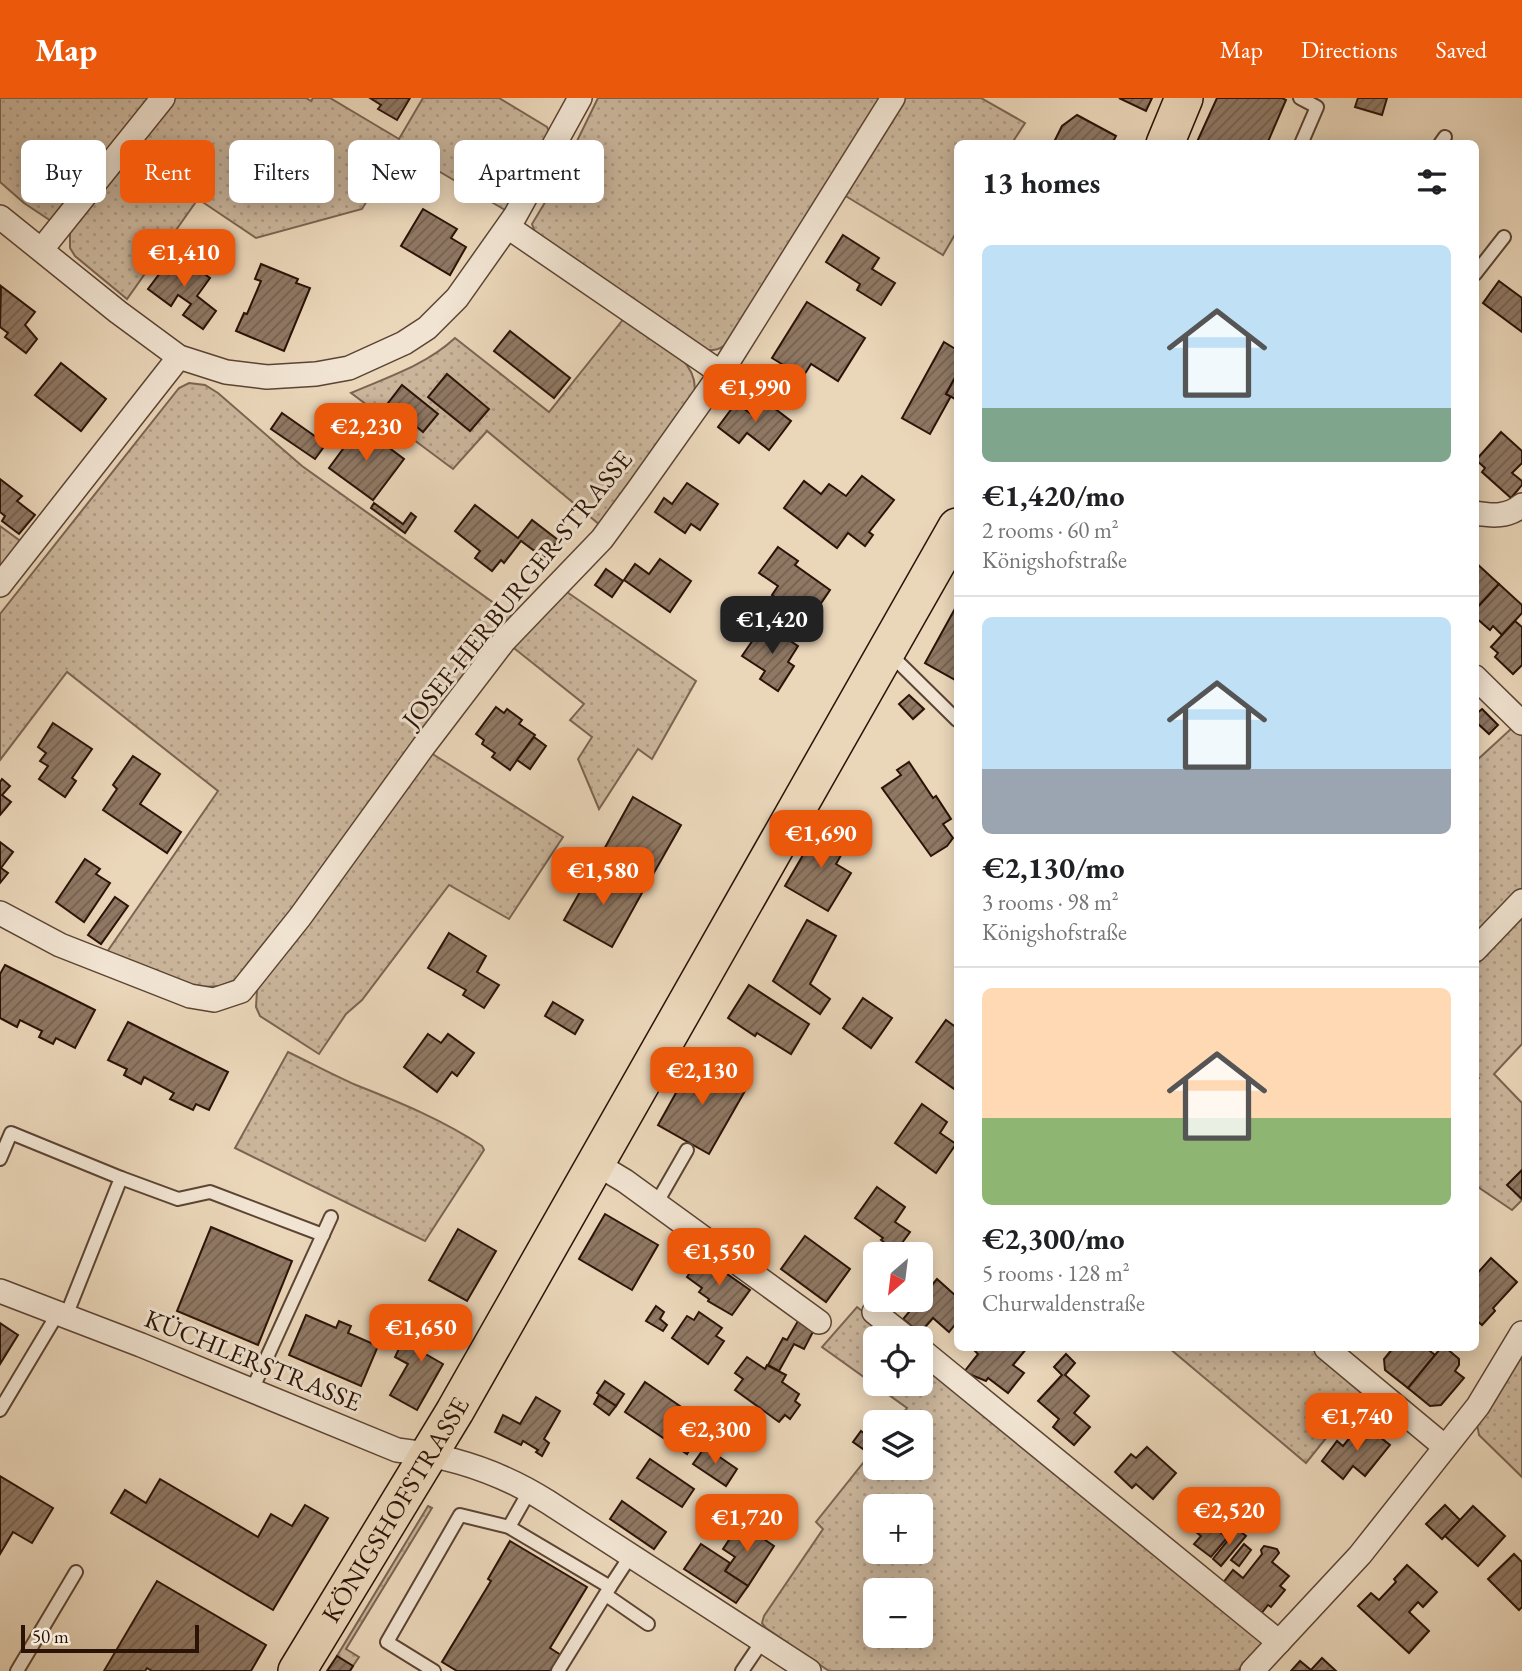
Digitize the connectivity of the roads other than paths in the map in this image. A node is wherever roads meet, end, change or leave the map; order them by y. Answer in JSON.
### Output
{"nodes":[{"id":1,"x":163,"y":98,"type":"edge"},
{"id":2,"x":580,"y":98,"type":"edge"},
{"id":3,"x":893,"y":98,"type":"edge"},
{"id":4,"x":1184,"y":98,"type":"edge"},
{"id":5,"x":1300,"y":98,"type":"edge"},
{"id":6,"x":1167,"y":140,"type":"edge"},
{"id":7,"x":1303,"y":140,"type":"edge"},
{"id":8,"x":0,"y":217,"type":"edge"},
{"id":9,"x":508,"y":227,"type":"junction"},
{"id":10,"x":1504,"y":237,"type":"dead end"},
{"id":11,"x":41,"y":249,"type":"junction"},
{"id":12,"x":1479,"y":269,"type":"edge"},
{"id":13,"x":179,"y":357,"type":"junction"},
{"id":14,"x":721,"y":373,"type":"junction"},
{"id":15,"x":1522,"y":505,"type":"edge"},
{"id":16,"x":1479,"y":513,"type":"edge"},
{"id":17,"x":954,"y":532,"type":"edge"},
{"id":18,"x":0,"y":585,"type":"edge"},
{"id":19,"x":887,"y":651,"type":"junction"},
{"id":20,"x":1479,"y":681,"type":"edge"},
{"id":21,"x":954,"y":717,"type":"edge"},
{"id":22,"x":1522,"y":723,"type":"edge"},
{"id":23,"x":1522,"y":901,"type":"edge"},
{"id":24,"x":0,"y":913,"type":"edge"},
{"id":25,"x":1479,"y":946,"type":"edge"},
{"id":26,"x":687,"y":1150,"type":"dead end"},
{"id":27,"x":0,"y":1159,"type":"edge"},
{"id":28,"x":595,"y":1163,"type":"junction"},
{"id":29,"x":121,"y":1178,"type":"junction"},
{"id":30,"x":656,"y":1204,"type":"junction"},
{"id":31,"x":331,"y":1217,"type":"dead end"},
{"id":32,"x":323,"y":1235,"type":"junction"},
{"id":33,"x":0,"y":1291,"type":"edge"},
{"id":34,"x":874,"y":1312,"type":"dead end"},
{"id":35,"x":62,"y":1314,"type":"junction"},
{"id":36,"x":819,"y":1322,"type":"dead end"},
{"id":37,"x":892,"y":1326,"type":"edge"},
{"id":38,"x":1522,"y":1333,"type":"edge"},
{"id":39,"x":1330,"y":1351,"type":"edge"},
{"id":40,"x":933,"y":1360,"type":"edge"},
{"id":41,"x":252,"y":1390,"type":"junction"},
{"id":42,"x":0,"y":1410,"type":"edge"},
{"id":43,"x":1445,"y":1447,"type":"junction"},
{"id":44,"x":428,"y":1453,"type":"junction"},
{"id":45,"x":544,"y":1495,"type":"junction"},
{"id":46,"x":509,"y":1527,"type":"junction"},
{"id":47,"x":631,"y":1555,"type":"junction"},
{"id":48,"x":76,"y":1572,"type":"dead end"},
{"id":49,"x":608,"y":1591,"type":"junction"},
{"id":50,"x":648,"y":1624,"type":"dead end"},
{"id":51,"x":763,"y":1640,"type":"junction"},
{"id":52,"x":1279,"y":1642,"type":"junction"},
{"id":53,"x":17,"y":1671,"type":"edge"},
{"id":54,"x":298,"y":1671,"type":"edge"},
{"id":55,"x":434,"y":1671,"type":"edge"},
{"id":56,"x":558,"y":1671,"type":"edge"},
{"id":57,"x":742,"y":1671,"type":"edge"},
{"id":58,"x":809,"y":1671,"type":"edge"},
{"id":59,"x":1252,"y":1671,"type":"edge"}],
"edges":[{"from":1,"to":11,"type":"street"},
{"from":2,"to":9,"type":"street"},
{"from":3,"to":14,"type":"street","name":"JOSEF-HERBURGER-STRASSE"},
{"from":4,"to":6,"type":"main road"},
{"from":5,"to":7,"type":"lane"},
{"from":8,"to":11,"type":"street"},
{"from":9,"to":13,"type":"street"},
{"from":9,"to":14,"type":"street"},
{"from":10,"to":12,"type":"lane"},
{"from":11,"to":13,"type":"street"},
{"from":13,"to":18,"type":"street"},
{"from":14,"to":24,"type":"street","name":"JOSEF-HERBURGER-STRASSE"},
{"from":15,"to":16,"type":"street"},
{"from":17,"to":19,"type":"main road","name":"KÖNIGSHOFSTRASSE"},
{"from":19,"to":21,"type":"lane"},
{"from":19,"to":28,"type":"main road","name":"KÖNIGSHOFSTRASSE"},
{"from":20,"to":22,"type":"street"},
{"from":23,"to":25,"type":"street"},
{"from":26,"to":30,"type":"lane"},
{"from":27,"to":29,"type":"lane"},
{"from":28,"to":30,"type":"street"},
{"from":28,"to":44,"type":"main road","name":"KÖNIGSHOFSTRASSE"},
{"from":29,"to":32,"type":"lane"},
{"from":29,"to":35,"type":"lane"},
{"from":30,"to":36,"type":"street"},
{"from":31,"to":32,"type":"lane"},
{"from":32,"to":41,"type":"lane"},
{"from":33,"to":35,"type":"street","name":"KÜCHLERSTRASSE"},
{"from":34,"to":37,"type":"street"},
{"from":35,"to":41,"type":"street","name":"KÜCHLERSTRASSE"},
{"from":35,"to":42,"type":"lane"},
{"from":38,"to":43,"type":"street"},
{"from":39,"to":43,"type":"street"},
{"from":40,"to":52,"type":"street"},
{"from":41,"to":44,"type":"street","name":"KÜCHLERSTRASSE"},
{"from":43,"to":52,"type":"street"},
{"from":44,"to":45,"type":"street","name":"KÜCHLERSTRASSE"},
{"from":44,"to":54,"type":"main road","name":"KÖNIGSHOFSTRASSE"},
{"from":45,"to":46,"type":"lane"},
{"from":45,"to":47,"type":"street","name":"KÜCHLERSTRASSE"},
{"from":46,"to":49,"type":"lane"},
{"from":46,"to":55,"type":"lane"},
{"from":47,"to":49,"type":"lane"},
{"from":47,"to":51,"type":"street","name":"KÜCHLERSTRASSE"},
{"from":48,"to":53,"type":"lane"},
{"from":49,"to":50,"type":"lane"},
{"from":49,"to":56,"type":"lane"},
{"from":51,"to":57,"type":"lane"},
{"from":51,"to":58,"type":"street","name":"KÜCHLERSTRASSE"},
{"from":52,"to":59,"type":"street"}]}
